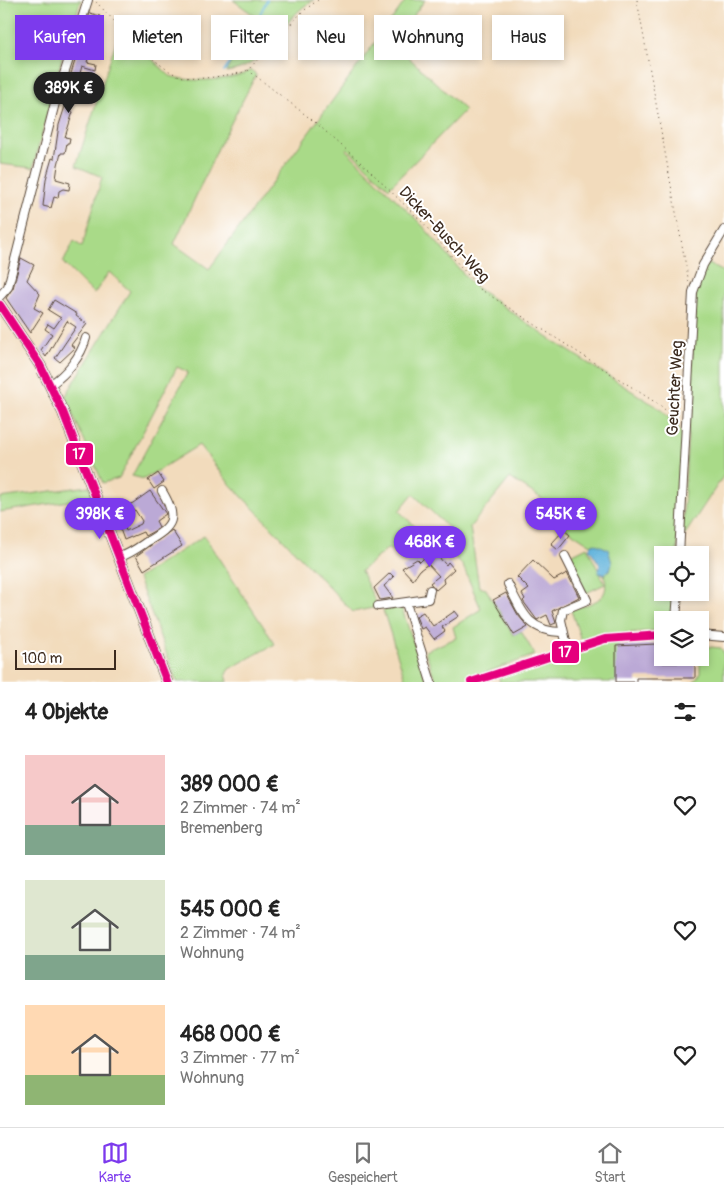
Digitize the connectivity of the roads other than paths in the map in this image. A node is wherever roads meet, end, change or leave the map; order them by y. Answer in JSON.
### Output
{"nodes":[{"id":1,"x":88,"y":0,"type":"edge"},
{"id":2,"x":724,"y":230,"type":"edge"},
{"id":3,"x":0,"y":296,"type":"edge"},
{"id":4,"x":0,"y":305,"type":"edge"},
{"id":5,"x":86,"y":338,"type":"dead end"},
{"id":6,"x":50,"y":385,"type":"junction"},
{"id":7,"x":162,"y":491,"type":"dead end"},
{"id":8,"x":680,"y":546,"type":"edge"},
{"id":9,"x":565,"y":556,"type":"dead end"},
{"id":10,"x":120,"y":557,"type":"junction"},
{"id":11,"x":508,"y":584,"type":"dead end"},
{"id":12,"x":430,"y":590,"type":"dead end"},
{"id":13,"x":406,"y":603,"type":"junction"},
{"id":14,"x":378,"y":606,"type":"dead end"},
{"id":15,"x":563,"y":632,"type":"junction"},
{"id":16,"x":654,"y":636,"type":"edge"},
{"id":17,"x":709,"y":636,"type":"edge"},
{"id":18,"x":724,"y":637,"type":"edge"},
{"id":19,"x":568,"y":650,"type":"junction"},
{"id":20,"x":494,"y":678,"type":"edge"},
{"id":21,"x":167,"y":682,"type":"edge"},
{"id":22,"x":431,"y":682,"type":"edge"},
{"id":23,"x":471,"y":682,"type":"edge"}],
"edges":[{"from":1,"to":3,"type":"street"},
{"from":2,"to":8,"type":"street","name":"Geuchter Weg"},
{"from":4,"to":6,"type":"main road"},
{"from":5,"to":6,"type":"street"},
{"from":6,"to":10,"type":"main road"},
{"from":7,"to":10,"type":"street"},
{"from":9,"to":15,"type":"street"},
{"from":10,"to":21,"type":"main road"},
{"from":11,"to":15,"type":"street"},
{"from":12,"to":13,"type":"street"},
{"from":13,"to":14,"type":"street"},
{"from":13,"to":22,"type":"street"},
{"from":15,"to":19,"type":"street"},
{"from":16,"to":19,"type":"street"},
{"from":17,"to":18,"type":"street"},
{"from":19,"to":20,"type":"street"},
{"from":20,"to":23,"type":"street"}]}
